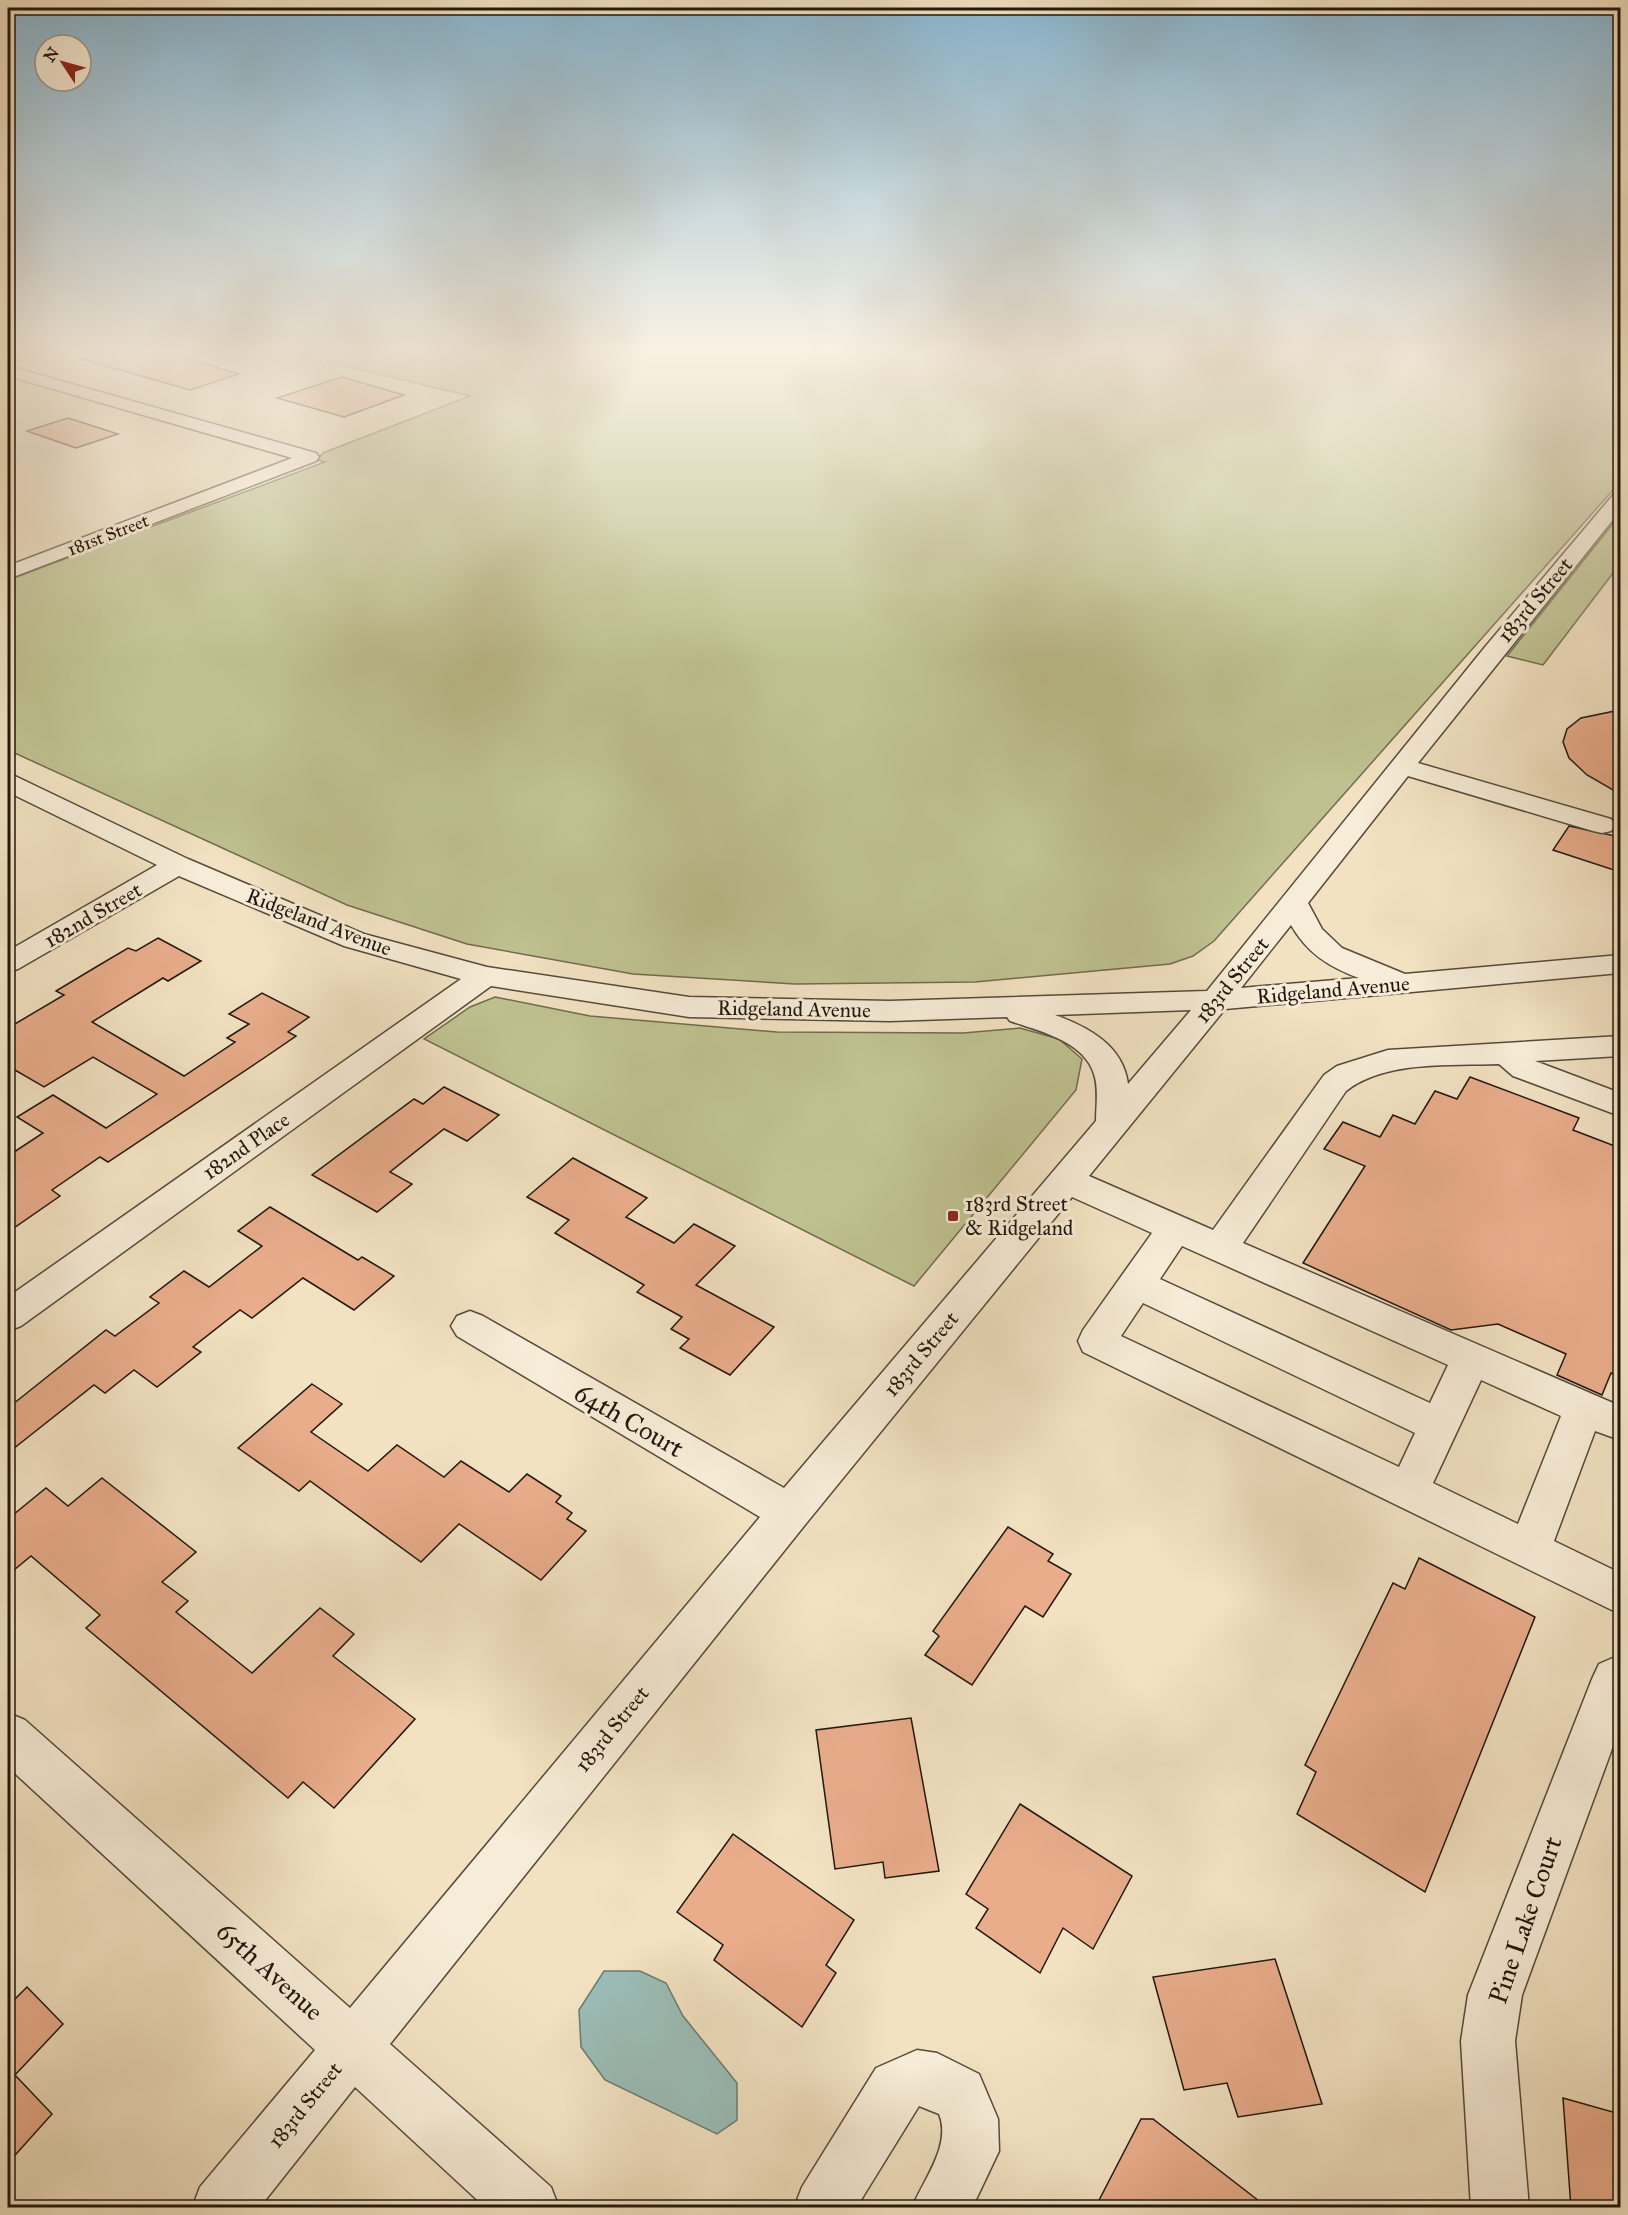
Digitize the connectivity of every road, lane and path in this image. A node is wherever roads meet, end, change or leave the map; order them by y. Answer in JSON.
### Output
{"nodes":[{"id":1,"x":294,"y":453,"type":"edge"},
{"id":2,"x":1620,"y":499,"type":"edge"},
{"id":3,"x":8,"y":573,"type":"edge"},
{"id":4,"x":1402,"y":766,"type":"junction"},
{"id":5,"x":8,"y":782,"type":"edge"},
{"id":6,"x":1602,"y":825,"type":"dead end"},
{"id":7,"x":178,"y":865,"type":"junction"},
{"id":8,"x":1294,"y":902,"type":"junction"},
{"id":9,"x":8,"y":963,"type":"edge"},
{"id":10,"x":1620,"y":964,"type":"edge"},
{"id":11,"x":485,"y":976,"type":"junction"},
{"id":12,"x":1406,"y":983,"type":"junction"},
{"id":13,"x":1216,"y":1000,"type":"junction"},
{"id":14,"x":1000,"y":1007,"type":"junction"},
{"id":15,"x":1620,"y":1046,"type":"edge"},
{"id":16,"x":1507,"y":1053,"type":"junction"},
{"id":17,"x":1620,"y":1105,"type":"edge"},
{"id":18,"x":1113,"y":1124,"type":"junction"},
{"id":19,"x":1066,"y":1180,"type":"junction"},
{"id":20,"x":1175,"y":1228,"type":"junction"},
{"id":21,"x":1220,"y":1248,"type":"junction"},
{"id":22,"x":1136,"y":1284,"type":"junction"},
{"id":23,"x":8,"y":1316,"type":"edge"},
{"id":24,"x":470,"y":1326,"type":"dead end"},
{"id":25,"x":1471,"y":1359,"type":"junction"},
{"id":26,"x":1584,"y":1408,"type":"junction"},
{"id":27,"x":1620,"y":1424,"type":"edge"},
{"id":28,"x":1439,"y":1426,"type":"junction"},
{"id":29,"x":1408,"y":1491,"type":"junction"},
{"id":30,"x":789,"y":1513,"type":"junction"},
{"id":31,"x":1529,"y":1550,"type":"junction"},
{"id":32,"x":1620,"y":1594,"type":"edge"},
{"id":33,"x":1615,"y":1679,"type":"dead end"},
{"id":34,"x":8,"y":1736,"type":"edge"},
{"id":35,"x":353,"y":2046,"type":"junction"},
{"id":36,"x":221,"y":2208,"type":"edge"},
{"id":37,"x":530,"y":2208,"type":"edge"},
{"id":38,"x":823,"y":2208,"type":"edge"},
{"id":39,"x":941,"y":2208,"type":"edge"},
{"id":40,"x":1500,"y":2208,"type":"edge"}],
"edges":[{"from":1,"to":3,"type":"street","name":"181st Street"},
{"from":2,"to":4,"type":"street","name":"183rd Street"},
{"from":4,"to":6,"type":"street"},
{"from":4,"to":8,"type":"street","name":"183rd Street"},
{"from":5,"to":7,"type":"street","name":"Ridgeland Avenue"},
{"from":7,"to":9,"type":"street","name":"182nd Street"},
{"from":7,"to":11,"type":"street","name":"Ridgeland Avenue"},
{"from":8,"to":12,"type":"street"},
{"from":8,"to":13,"type":"street","name":"183rd Street"},
{"from":10,"to":12,"type":"street","name":"Ridgeland Avenue"},
{"from":11,"to":14,"type":"street","name":"Ridgeland Avenue"},
{"from":11,"to":23,"type":"street","name":"182nd Place"},
{"from":12,"to":13,"type":"street","name":"Ridgeland Avenue"},
{"from":13,"to":14,"type":"street","name":"Ridgeland Avenue"},
{"from":13,"to":18,"type":"street","name":"183rd Street"},
{"from":14,"to":18,"type":"street"},
{"from":15,"to":16,"type":"street"},
{"from":16,"to":17,"type":"street"},
{"from":16,"to":21,"type":"street"},
{"from":18,"to":19,"type":"street","name":"183rd Street"},
{"from":19,"to":20,"type":"street"},
{"from":19,"to":30,"type":"street","name":"183rd Street"},
{"from":20,"to":21,"type":"street"},
{"from":20,"to":22,"type":"street"},
{"from":21,"to":25,"type":"street"},
{"from":22,"to":28,"type":"street"},
{"from":22,"to":29,"type":"street"},
{"from":24,"to":30,"type":"street","name":"64th Court"},
{"from":25,"to":26,"type":"street"},
{"from":25,"to":28,"type":"street"},
{"from":26,"to":27,"type":"street"},
{"from":26,"to":31,"type":"street"},
{"from":28,"to":29,"type":"street"},
{"from":29,"to":31,"type":"street"},
{"from":30,"to":35,"type":"street","name":"183rd Street"},
{"from":31,"to":32,"type":"street"},
{"from":33,"to":40,"type":"street","name":"Pine Lake Court"},
{"from":34,"to":35,"type":"street","name":"65th Avenue"},
{"from":35,"to":36,"type":"street","name":"183rd Street"},
{"from":35,"to":37,"type":"street","name":"65th Avenue"},
{"from":38,"to":39,"type":"street"}]}
